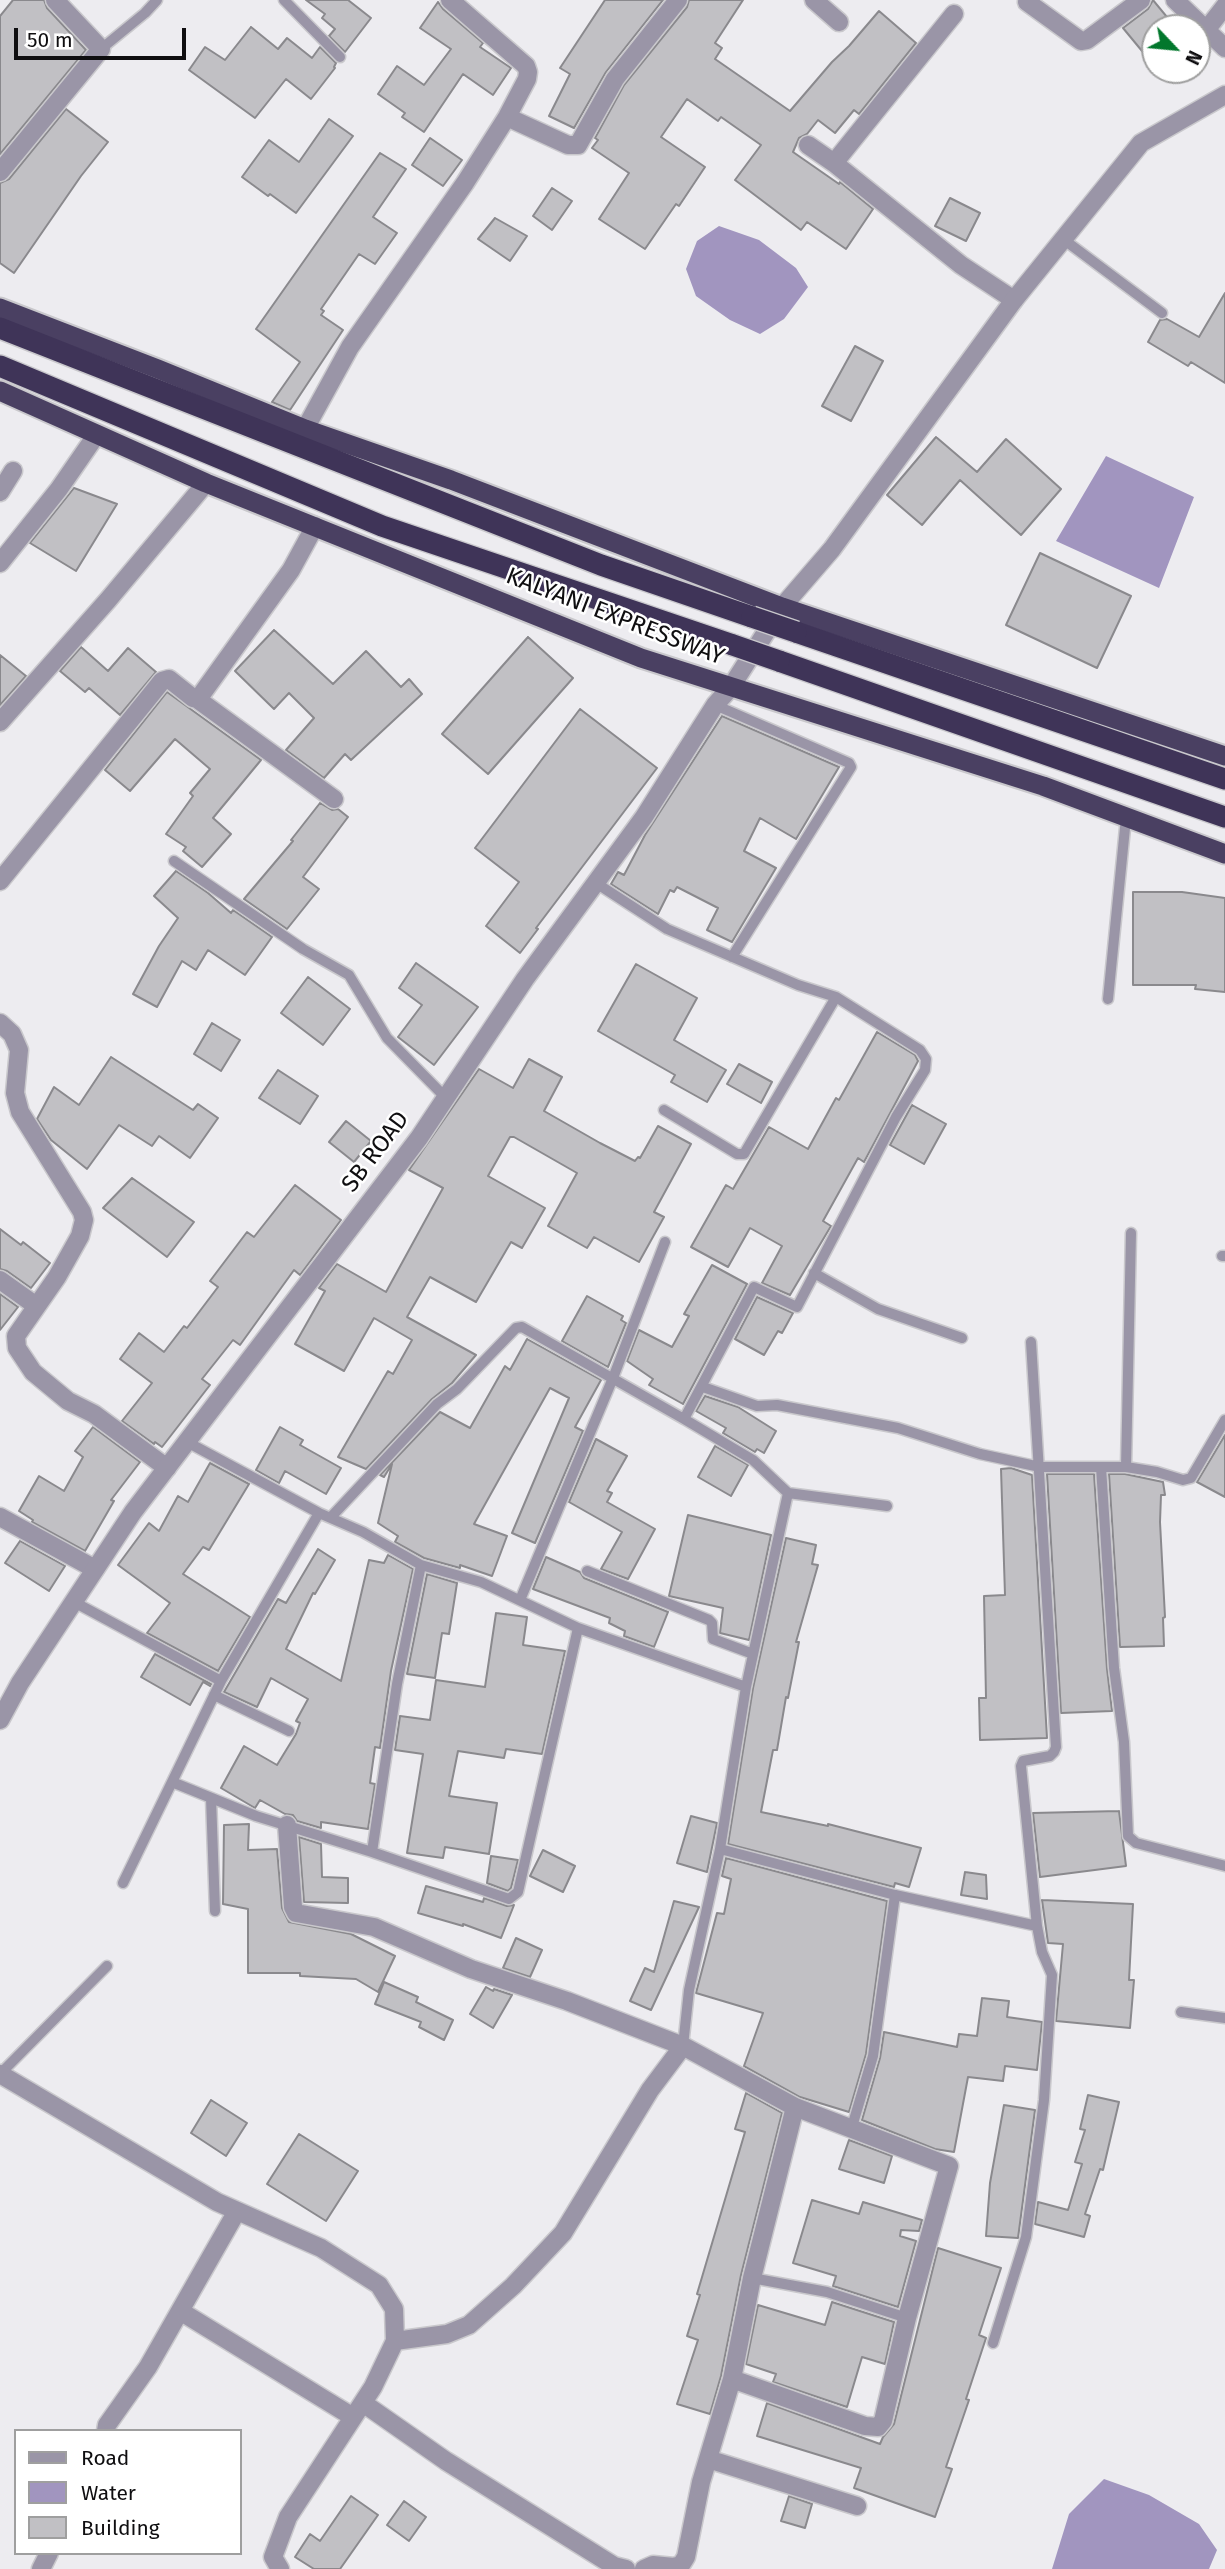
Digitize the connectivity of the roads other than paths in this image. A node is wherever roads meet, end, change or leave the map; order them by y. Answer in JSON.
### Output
{"nodes":[{"id":1,"x":55,"y":0,"type":"edge"},
{"id":2,"x":157,"y":0,"type":"edge"},
{"id":3,"x":284,"y":0,"type":"edge"},
{"id":4,"x":450,"y":0,"type":"edge"},
{"id":5,"x":678,"y":0,"type":"edge"},
{"id":6,"x":814,"y":0,"type":"edge"},
{"id":7,"x":1142,"y":0,"type":"edge"},
{"id":8,"x":1175,"y":0,"type":"edge"},
{"id":9,"x":1027,"y":2,"type":"edge"},
{"id":10,"x":1225,"y":6,"type":"edge"},
{"id":11,"x":954,"y":13,"type":"dead end"},
{"id":12,"x":1190,"y":14,"type":"edge"},
{"id":13,"x":839,"y":22,"type":"dead end"},
{"id":14,"x":1211,"y":24,"type":"edge"},
{"id":15,"x":1211,"y":33,"type":"edge"},
{"id":16,"x":1225,"y":48,"type":"edge"},
{"id":17,"x":101,"y":49,"type":"junction"},
{"id":18,"x":340,"y":57,"type":"dead end"},
{"id":19,"x":1225,"y":95,"type":"edge"},
{"id":20,"x":507,"y":117,"type":"junction"},
{"id":21,"x":808,"y":145,"type":"dead end"},
{"id":22,"x":834,"y":163,"type":"junction"},
{"id":23,"x":0,"y":172,"type":"edge"},
{"id":24,"x":1063,"y":239,"type":"junction"},
{"id":25,"x":1014,"y":300,"type":"junction"},
{"id":26,"x":0,"y":308,"type":"edge"},
{"id":27,"x":1162,"y":313,"type":"dead end"},
{"id":28,"x":0,"y":328,"type":"edge"},
{"id":29,"x":0,"y":366,"type":"edge"},
{"id":30,"x":0,"y":391,"type":"edge"},
{"id":31,"x":305,"y":429,"type":"junction"},
{"id":32,"x":97,"y":434,"type":"junction"},
{"id":33,"x":13,"y":471,"type":"dead end"},
{"id":34,"x":206,"y":483,"type":"junction"},
{"id":35,"x":0,"y":492,"type":"edge"},
{"id":36,"x":315,"y":526,"type":"junction"},
{"id":37,"x":0,"y":563,"type":"edge"},
{"id":38,"x":782,"y":607,"type":"junction"},
{"id":39,"x":731,"y":687,"type":"junction"},
{"id":40,"x":197,"y":699,"type":"junction"},
{"id":41,"x":715,"y":705,"type":"junction"},
{"id":42,"x":0,"y":722,"type":"edge"},
{"id":43,"x":1225,"y":755,"type":"edge"},
{"id":44,"x":1225,"y":779,"type":"edge"},
{"id":45,"x":334,"y":799,"type":"dead end"},
{"id":46,"x":1225,"y":817,"type":"edge"},
{"id":47,"x":1126,"y":818,"type":"junction"},
{"id":48,"x":1225,"y":854,"type":"edge"},
{"id":49,"x":174,"y":861,"type":"dead end"},
{"id":50,"x":0,"y":881,"type":"edge"},
{"id":51,"x":596,"y":883,"type":"junction"},
{"id":52,"x":732,"y":957,"type":"junction"},
{"id":53,"x":836,"y":997,"type":"junction"},
{"id":54,"x":1108,"y":999,"type":"dead end"},
{"id":55,"x":0,"y":1023,"type":"edge"},
{"id":56,"x":446,"y":1098,"type":"junction"},
{"id":57,"x":664,"y":1110,"type":"dead end"},
{"id":58,"x":1130,"y":1233,"type":"dead end"},
{"id":59,"x":665,"y":1242,"type":"dead end"},
{"id":60,"x":814,"y":1273,"type":"junction"},
{"id":61,"x":0,"y":1280,"type":"edge"},
{"id":62,"x":35,"y":1305,"type":"junction"},
{"id":63,"x":962,"y":1338,"type":"dead end"},
{"id":64,"x":1031,"y":1342,"type":"dead end"},
{"id":65,"x":613,"y":1378,"type":"junction"},
{"id":66,"x":703,"y":1387,"type":"junction"},
{"id":67,"x":684,"y":1419,"type":"junction"},
{"id":68,"x":1225,"y":1420,"type":"edge"},
{"id":69,"x":187,"y":1442,"type":"junction"},
{"id":70,"x":1041,"y":1467,"type":"junction"},
{"id":71,"x":1101,"y":1467,"type":"junction"},
{"id":72,"x":1126,"y":1467,"type":"junction"},
{"id":73,"x":167,"y":1468,"type":"junction"},
{"id":74,"x":788,"y":1493,"type":"junction"},
{"id":75,"x":887,"y":1506,"type":"dead end"},
{"id":76,"x":320,"y":1513,"type":"junction"},
{"id":77,"x":0,"y":1517,"type":"edge"},
{"id":78,"x":332,"y":1517,"type":"junction"},
{"id":79,"x":421,"y":1565,"type":"junction"},
{"id":80,"x":95,"y":1569,"type":"junction"},
{"id":81,"x":587,"y":1571,"type":"dead end"},
{"id":82,"x":520,"y":1600,"type":"junction"},
{"id":83,"x":74,"y":1602,"type":"junction"},
{"id":84,"x":578,"y":1628,"type":"junction"},
{"id":85,"x":753,"y":1654,"type":"junction"},
{"id":86,"x":221,"y":1681,"type":"junction"},
{"id":87,"x":746,"y":1687,"type":"junction"},
{"id":88,"x":214,"y":1695,"type":"junction"},
{"id":89,"x":0,"y":1720,"type":"edge"},
{"id":90,"x":289,"y":1731,"type":"dead end"},
{"id":91,"x":172,"y":1782,"type":"junction"},
{"id":92,"x":211,"y":1798,"type":"junction"},
{"id":93,"x":286,"y":1825,"type":"junction"},
{"id":94,"x":720,"y":1849,"type":"junction"},
{"id":95,"x":372,"y":1852,"type":"junction"},
{"id":96,"x":1225,"y":1867,"type":"edge"},
{"id":97,"x":123,"y":1883,"type":"dead end"},
{"id":98,"x":895,"y":1895,"type":"junction"},
{"id":99,"x":215,"y":1911,"type":"dead end"},
{"id":100,"x":1037,"y":1926,"type":"junction"},
{"id":101,"x":107,"y":1966,"type":"dead end"},
{"id":102,"x":1181,"y":2012,"type":"dead end"},
{"id":103,"x":1225,"y":2018,"type":"edge"},
{"id":104,"x":683,"y":2046,"type":"junction"},
{"id":105,"x":0,"y":2074,"type":"edge"},
{"id":106,"x":795,"y":2107,"type":"junction"},
{"id":107,"x":851,"y":2130,"type":"junction"},
{"id":108,"x":237,"y":2211,"type":"junction"},
{"id":109,"x":752,"y":2278,"type":"junction"},
{"id":110,"x":180,"y":2311,"type":"junction"},
{"id":111,"x":907,"y":2318,"type":"junction"},
{"id":112,"x":395,"y":2341,"type":"junction"},
{"id":113,"x":993,"y":2343,"type":"dead end"},
{"id":114,"x":732,"y":2379,"type":"junction"},
{"id":115,"x":358,"y":2410,"type":"junction"},
{"id":116,"x":106,"y":2429,"type":"edge"},
{"id":117,"x":708,"y":2459,"type":"junction"},
{"id":118,"x":857,"y":2506,"type":"dead end"},
{"id":119,"x":277,"y":2568,"type":"edge"},
{"id":120,"x":626,"y":2569,"type":"edge"},
{"id":121,"x":644,"y":2569,"type":"edge"}],
"edges":[{"from":1,"to":17,"type":"street"},
{"from":2,"to":17,"type":"lane"},
{"from":3,"to":18,"type":"lane"},
{"from":4,"to":20,"type":"street"},
{"from":5,"to":20,"type":"street"},
{"from":6,"to":13,"type":"street"},
{"from":7,"to":9,"type":"street"},
{"from":8,"to":12,"type":"street"},
{"from":10,"to":14,"type":"street"},
{"from":11,"to":22,"type":"street"},
{"from":15,"to":16,"type":"street"},
{"from":17,"to":23,"type":"street"},
{"from":19,"to":24,"type":"street","name":"SB ROAD"},
{"from":20,"to":31,"type":"street"},
{"from":21,"to":22,"type":"street"},
{"from":22,"to":25,"type":"street"},
{"from":24,"to":25,"type":"street","name":"SB ROAD"},
{"from":24,"to":27,"type":"lane"},
{"from":25,"to":38,"type":"street","name":"SB ROAD"},
{"from":26,"to":31,"type":"highway"},
{"from":28,"to":44,"type":"highway","bridge":true},
{"from":29,"to":46,"type":"highway","bridge":true},
{"from":30,"to":32,"type":"highway","name":"KALYANI EXPRESSWAY"},
{"from":31,"to":38,"type":"highway"},
{"from":32,"to":34,"type":"highway","name":"KALYANI EXPRESSWAY"},
{"from":32,"to":37,"type":"street"},
{"from":33,"to":35,"type":"street"},
{"from":34,"to":36,"type":"highway","name":"KALYANI EXPRESSWAY"},
{"from":34,"to":42,"type":"street"},
{"from":36,"to":39,"type":"highway","name":"KALYANI EXPRESSWAY"},
{"from":36,"to":40,"type":"street"},
{"from":38,"to":39,"type":"street","name":"SB ROAD"},
{"from":38,"to":43,"type":"highway"},
{"from":39,"to":41,"type":"street","name":"SB ROAD"},
{"from":39,"to":47,"type":"highway","name":"KALYANI EXPRESSWAY"},
{"from":40,"to":45,"type":"street"},
{"from":40,"to":50,"type":"street"},
{"from":41,"to":51,"type":"street","name":"SB ROAD"},
{"from":41,"to":52,"type":"lane"},
{"from":47,"to":48,"type":"highway","name":"KALYANI EXPRESSWAY"},
{"from":47,"to":54,"type":"lane"},
{"from":49,"to":56,"type":"lane"},
{"from":51,"to":52,"type":"lane"},
{"from":51,"to":56,"type":"street","name":"SB ROAD"},
{"from":52,"to":53,"type":"lane"},
{"from":53,"to":57,"type":"lane"},
{"from":53,"to":60,"type":"lane"},
{"from":55,"to":62,"type":"street"},
{"from":56,"to":69,"type":"street","name":"SB ROAD"},
{"from":58,"to":72,"type":"lane"},
{"from":59,"to":65,"type":"lane"},
{"from":60,"to":63,"type":"lane"},
{"from":60,"to":66,"type":"lane"},
{"from":61,"to":62,"type":"street"},
{"from":62,"to":73,"type":"street"},
{"from":64,"to":70,"type":"lane"},
{"from":65,"to":67,"type":"lane"},
{"from":65,"to":78,"type":"lane"},
{"from":65,"to":82,"type":"lane"},
{"from":66,"to":67,"type":"lane"},
{"from":66,"to":70,"type":"lane"},
{"from":67,"to":74,"type":"lane"},
{"from":68,"to":72,"type":"lane"},
{"from":69,"to":73,"type":"street","name":"SB ROAD"},
{"from":69,"to":76,"type":"lane"},
{"from":70,"to":71,"type":"lane"},
{"from":70,"to":100,"type":"lane"},
{"from":71,"to":72,"type":"lane"},
{"from":71,"to":96,"type":"lane"},
{"from":73,"to":80,"type":"street","name":"SB ROAD"},
{"from":74,"to":75,"type":"lane"},
{"from":74,"to":85,"type":"lane"},
{"from":76,"to":78,"type":"lane"},
{"from":76,"to":86,"type":"lane"},
{"from":77,"to":80,"type":"street"},
{"from":78,"to":79,"type":"lane"},
{"from":79,"to":82,"type":"lane"},
{"from":79,"to":95,"type":"lane"},
{"from":80,"to":83,"type":"street","name":"SB ROAD"},
{"from":81,"to":85,"type":"lane"},
{"from":82,"to":84,"type":"lane"},
{"from":83,"to":86,"type":"lane"},
{"from":83,"to":89,"type":"street","name":"SB ROAD"},
{"from":84,"to":87,"type":"lane"},
{"from":84,"to":95,"type":"lane"},
{"from":85,"to":87,"type":"lane"},
{"from":86,"to":88,"type":"lane"},
{"from":87,"to":94,"type":"lane"},
{"from":88,"to":90,"type":"lane"},
{"from":88,"to":91,"type":"lane"},
{"from":91,"to":92,"type":"lane"},
{"from":91,"to":97,"type":"lane"},
{"from":92,"to":93,"type":"lane"},
{"from":92,"to":99,"type":"lane"},
{"from":93,"to":95,"type":"lane"},
{"from":93,"to":104,"type":"street"},
{"from":94,"to":98,"type":"lane"},
{"from":94,"to":104,"type":"lane"},
{"from":98,"to":100,"type":"lane"},
{"from":98,"to":107,"type":"lane"},
{"from":100,"to":113,"type":"lane"},
{"from":101,"to":105,"type":"lane"},
{"from":102,"to":103,"type":"lane"},
{"from":104,"to":106,"type":"street"},
{"from":104,"to":112,"type":"street"},
{"from":105,"to":108,"type":"street"},
{"from":106,"to":107,"type":"street"},
{"from":106,"to":109,"type":"street"},
{"from":107,"to":111,"type":"street"},
{"from":108,"to":110,"type":"street"},
{"from":108,"to":112,"type":"street"},
{"from":109,"to":111,"type":"lane"},
{"from":109,"to":114,"type":"street"},
{"from":110,"to":115,"type":"street"},
{"from":110,"to":116,"type":"street"},
{"from":111,"to":114,"type":"street"},
{"from":112,"to":115,"type":"street"},
{"from":114,"to":117,"type":"street"},
{"from":115,"to":119,"type":"street"},
{"from":115,"to":120,"type":"street"},
{"from":117,"to":118,"type":"street"},
{"from":117,"to":121,"type":"street"}]}
